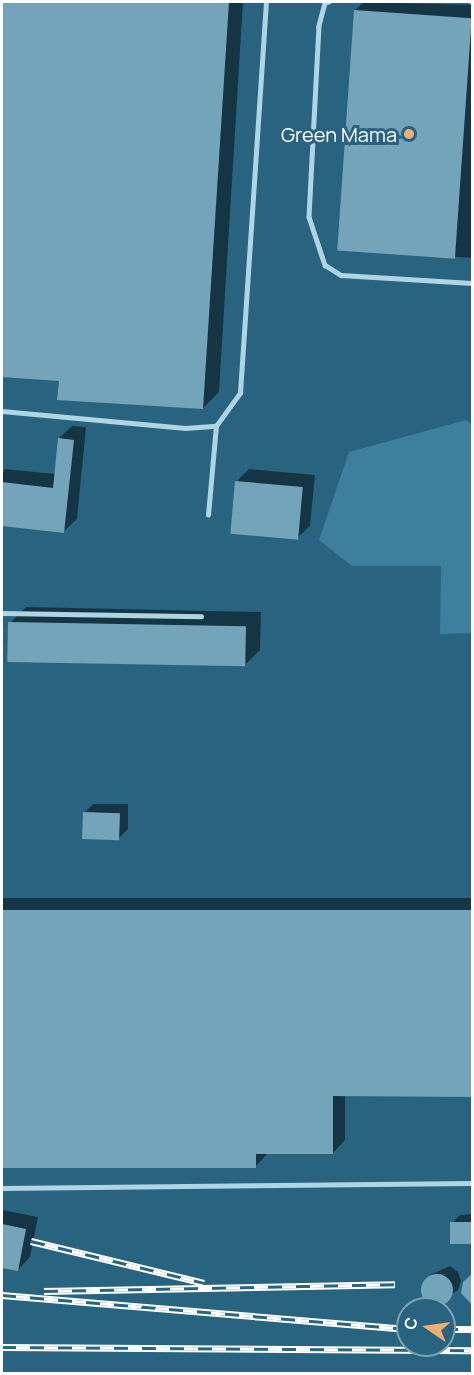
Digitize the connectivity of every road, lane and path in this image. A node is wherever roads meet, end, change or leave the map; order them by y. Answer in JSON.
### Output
{"nodes":[{"id":1,"x":266,"y":2,"type":"edge"},
{"id":2,"x":329,"y":2,"type":"edge"},
{"id":3,"x":472,"y":284,"type":"edge"},
{"id":4,"x":2,"y":411,"type":"edge"},
{"id":5,"x":216,"y":426,"type":"junction"},
{"id":6,"x":208,"y":515,"type":"dead end"},
{"id":7,"x":2,"y":613,"type":"edge"},
{"id":8,"x":201,"y":616,"type":"dead end"},
{"id":9,"x":472,"y":1183,"type":"edge"},
{"id":10,"x":2,"y":1188,"type":"edge"}],
"edges":[{"from":1,"to":5,"type":"lane"},
{"from":2,"to":3,"type":"lane"},
{"from":4,"to":5,"type":"lane"},
{"from":5,"to":6,"type":"lane"},
{"from":7,"to":8,"type":"lane"},
{"from":9,"to":10,"type":"lane"}]}
